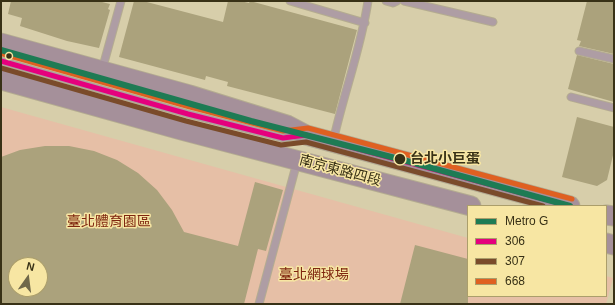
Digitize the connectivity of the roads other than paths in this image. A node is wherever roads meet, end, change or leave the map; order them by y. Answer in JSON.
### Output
{"nodes":[{"id":1,"x":121,"y":1,"type":"edge"},
{"id":2,"x":290,"y":1,"type":"edge"},
{"id":3,"x":368,"y":1,"type":"edge"},
{"id":4,"x":386,"y":1,"type":"edge"},
{"id":5,"x":397,"y":1,"type":"edge"},
{"id":6,"x":404,"y":1,"type":"edge"},
{"id":7,"x":493,"y":22,"type":"dead end"},
{"id":8,"x":365,"y":23,"type":"junction"},
{"id":9,"x":1,"y":43,"type":"edge"},
{"id":10,"x":579,"y":51,"type":"dead end"},
{"id":11,"x":614,"y":59,"type":"edge"},
{"id":12,"x":1,"y":61,"type":"edge"},
{"id":13,"x":102,"y":70,"type":"junction"},
{"id":14,"x":1,"y":80,"type":"edge"},
{"id":15,"x":571,"y":97,"type":"dead end"},
{"id":16,"x":614,"y":108,"type":"edge"},
{"id":17,"x":306,"y":135,"type":"junction"},
{"id":18,"x":333,"y":142,"type":"junction"},
{"id":19,"x":298,"y":160,"type":"junction"},
{"id":20,"x":467,"y":205,"type":"edge"},
{"id":21,"x":566,"y":205,"type":"edge"},
{"id":22,"x":259,"y":304,"type":"edge"}],
"edges":[{"from":1,"to":13,"type":"lane"},
{"from":2,"to":8,"type":"lane"},
{"from":3,"to":8,"type":"lane"},
{"from":4,"to":5,"type":"lane"},
{"from":6,"to":7,"type":"lane"},
{"from":8,"to":18,"type":"lane"},
{"from":9,"to":13,"type":"main road","name":"南京東路四段"},
{"from":10,"to":11,"type":"lane"},
{"from":12,"to":17,"type":"lane"},
{"from":13,"to":17,"type":"main road","name":"南京東路四段"},
{"from":14,"to":19,"type":"main road","name":"南京東路四段"},
{"from":15,"to":16,"type":"lane"},
{"from":17,"to":18,"type":"main road","name":"南京東路四段"},
{"from":18,"to":21,"type":"main road","name":"南京東路四段"},
{"from":19,"to":20,"type":"main road","name":"南京東路四段"},
{"from":19,"to":22,"type":"lane"}]}
